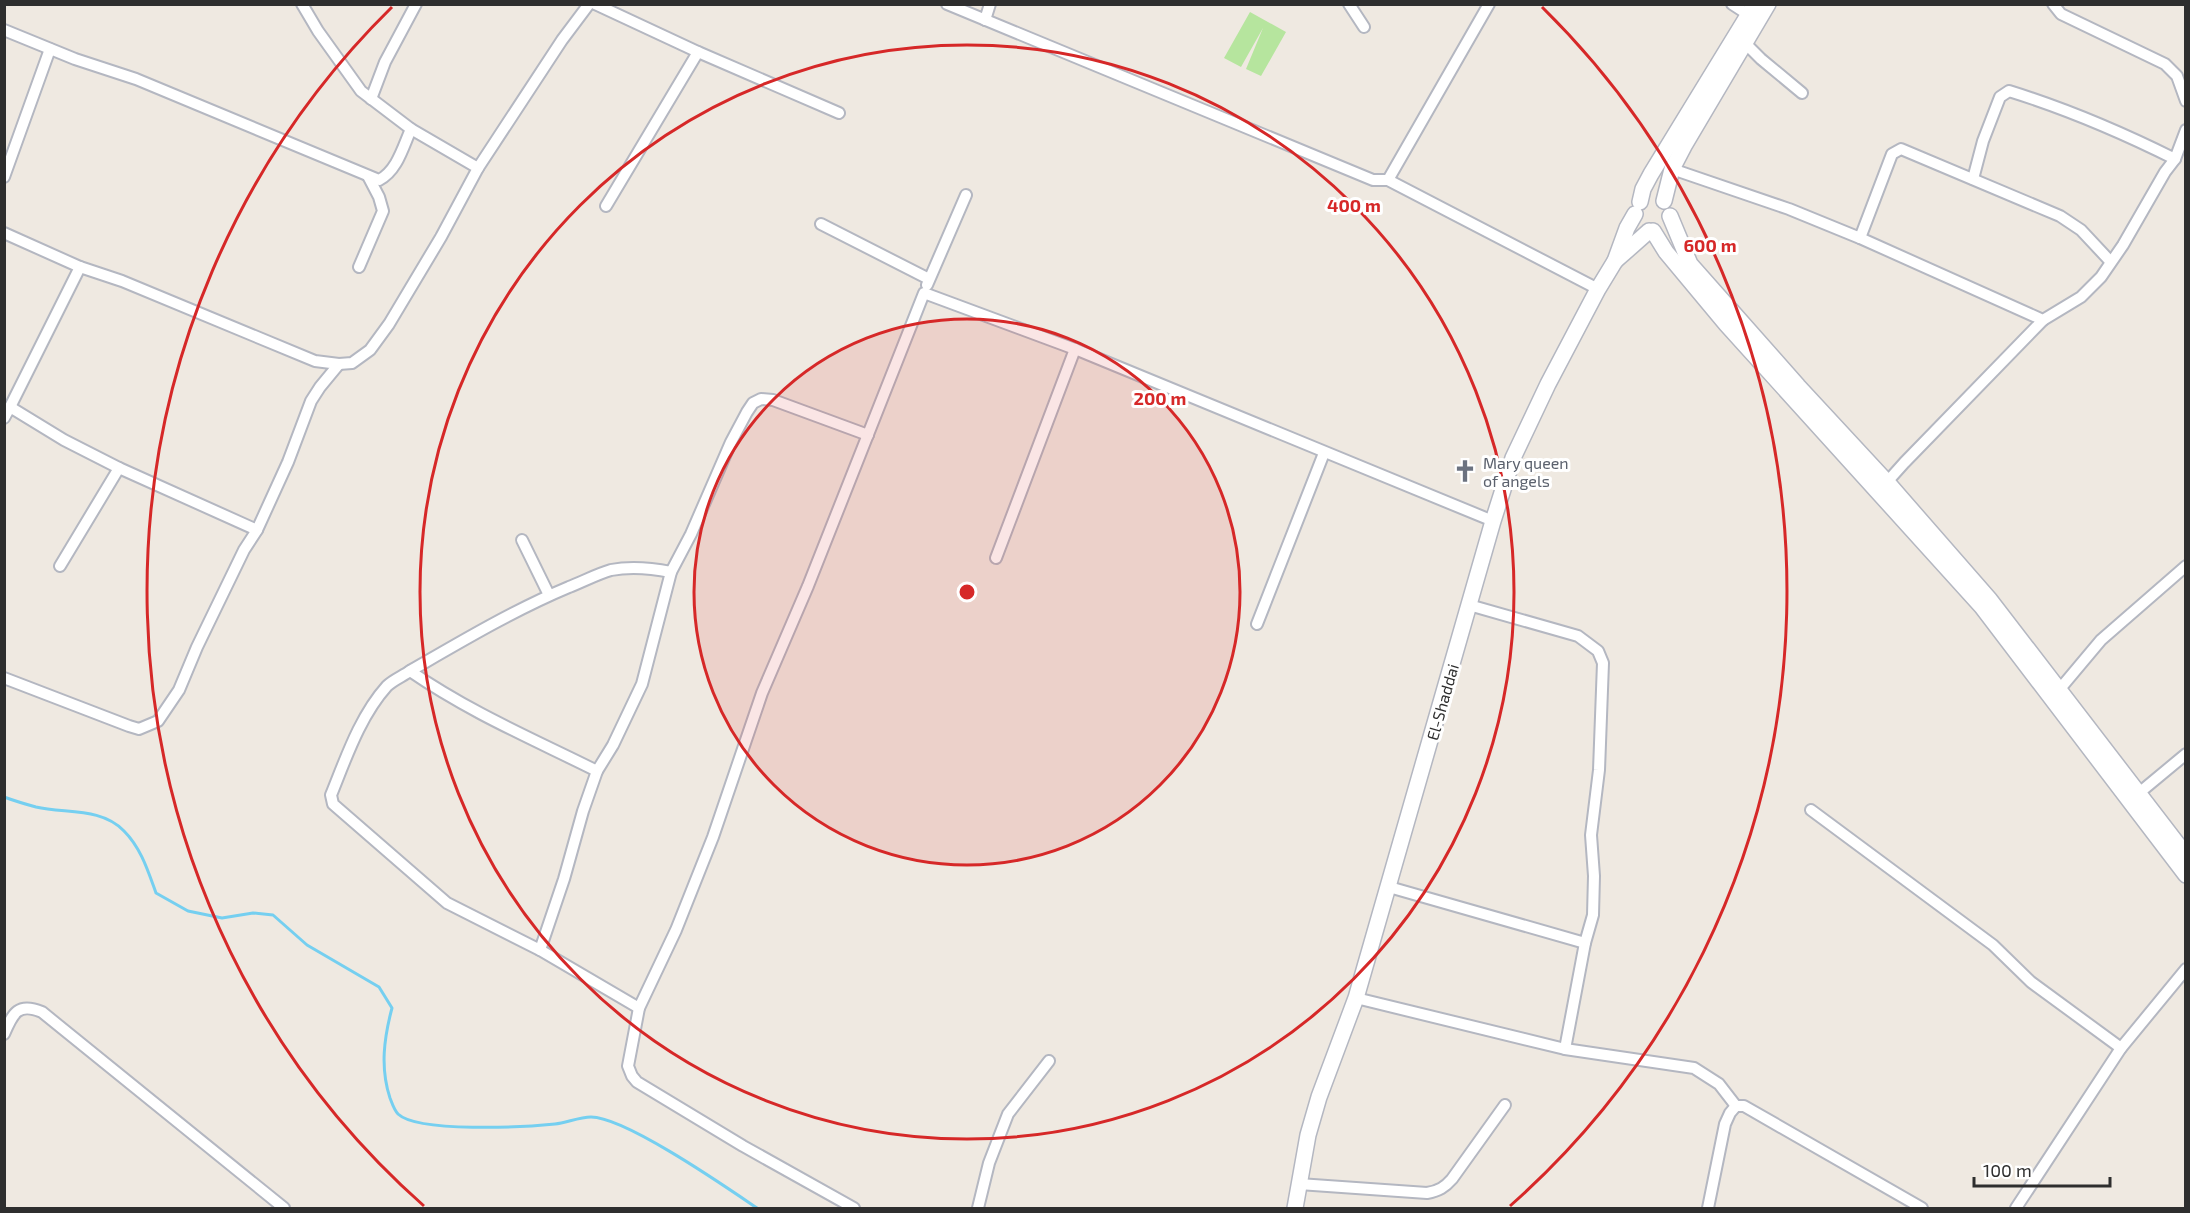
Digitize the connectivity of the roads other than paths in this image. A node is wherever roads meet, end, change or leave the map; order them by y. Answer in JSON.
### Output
{"nodes":[{"id":1,"x":302,"y":4,"type":"edge"},
{"id":2,"x":416,"y":4,"type":"edge"},
{"id":3,"x":589,"y":4,"type":"edge"},
{"id":4,"x":595,"y":4,"type":"edge"},
{"id":5,"x":947,"y":4,"type":"edge"},
{"id":6,"x":990,"y":4,"type":"edge"},
{"id":7,"x":1348,"y":4,"type":"edge"},
{"id":8,"x":1489,"y":4,"type":"edge"},
{"id":9,"x":1732,"y":4,"type":"edge"},
{"id":10,"x":1768,"y":4,"type":"edge"},
{"id":11,"x":2053,"y":4,"type":"edge"},
{"id":12,"x":1754,"y":13,"type":"edge"},
{"id":13,"x":985,"y":20,"type":"junction"},
{"id":14,"x":1364,"y":27,"type":"dead end"},
{"id":15,"x":4,"y":30,"type":"edge"},
{"id":16,"x":1745,"y":43,"type":"junction"},
{"id":17,"x":50,"y":49,"type":"junction"},
{"id":18,"x":698,"y":52,"type":"junction"},
{"id":19,"x":1802,"y":93,"type":"dead end"},
{"id":20,"x":371,"y":99,"type":"junction"},
{"id":21,"x":2186,"y":101,"type":"edge"},
{"id":22,"x":839,"y":113,"type":"dead end"},
{"id":23,"x":411,"y":129,"type":"junction"},
{"id":24,"x":2186,"y":130,"type":"edge"},
{"id":25,"x":2175,"y":159,"type":"junction"},
{"id":26,"x":478,"y":168,"type":"junction"},
{"id":27,"x":1672,"y":169,"type":"junction"},
{"id":28,"x":368,"y":176,"type":"junction"},
{"id":29,"x":4,"y":177,"type":"edge"},
{"id":30,"x":1973,"y":179,"type":"junction"},
{"id":31,"x":1388,"y":180,"type":"junction"},
{"id":32,"x":966,"y":195,"type":"dead end"},
{"id":33,"x":606,"y":206,"type":"dead end"},
{"id":34,"x":1637,"y":208,"type":"junction"},
{"id":35,"x":1667,"y":209,"type":"junction"},
{"id":36,"x":820,"y":224,"type":"dead end"},
{"id":37,"x":1651,"y":231,"type":"junction"},
{"id":38,"x":4,"y":233,"type":"edge"},
{"id":39,"x":1860,"y":238,"type":"junction"},
{"id":40,"x":1615,"y":261,"type":"junction"},
{"id":41,"x":2110,"y":261,"type":"junction"},
{"id":42,"x":80,"y":267,"type":"junction"},
{"id":43,"x":359,"y":267,"type":"dead end"},
{"id":44,"x":929,"y":279,"type":"junction"},
{"id":45,"x":1598,"y":289,"type":"junction"},
{"id":46,"x":924,"y":293,"type":"junction"},
{"id":47,"x":2043,"y":320,"type":"junction"},
{"id":48,"x":1076,"y":349,"type":"junction"},
{"id":49,"x":339,"y":364,"type":"junction"},
{"id":50,"x":1794,"y":390,"type":"junction"},
{"id":51,"x":10,"y":406,"type":"junction"},
{"id":52,"x":4,"y":418,"type":"edge"},
{"id":53,"x":868,"y":435,"type":"junction"},
{"id":54,"x":1324,"y":453,"type":"junction"},
{"id":55,"x":119,"y":468,"type":"junction"},
{"id":56,"x":1887,"y":482,"type":"junction"},
{"id":57,"x":1493,"y":521,"type":"junction"},
{"id":58,"x":257,"y":530,"type":"junction"},
{"id":59,"x":522,"y":540,"type":"dead end"},
{"id":60,"x":996,"y":558,"type":"dead end"},
{"id":61,"x":60,"y":566,"type":"dead end"},
{"id":62,"x":671,"y":572,"type":"junction"},
{"id":63,"x":2183,"y":573,"type":"edge"},
{"id":64,"x":549,"y":595,"type":"junction"},
{"id":65,"x":1986,"y":603,"type":"junction"},
{"id":66,"x":1469,"y":605,"type":"junction"},
{"id":67,"x":1257,"y":624,"type":"dead end"},
{"id":68,"x":410,"y":671,"type":"junction"},
{"id":69,"x":4,"y":678,"type":"edge"},
{"id":70,"x":2059,"y":690,"type":"junction"},
{"id":71,"x":2186,"y":754,"type":"edge"},
{"id":72,"x":597,"y":771,"type":"junction"},
{"id":73,"x":2139,"y":793,"type":"junction"},
{"id":74,"x":1810,"y":810,"type":"dead end"},
{"id":75,"x":2186,"y":855,"type":"edge"},
{"id":76,"x":2186,"y":875,"type":"edge"},
{"id":77,"x":1389,"y":887,"type":"junction"},
{"id":78,"x":1585,"y":943,"type":"junction"},
{"id":79,"x":540,"y":950,"type":"junction"},
{"id":80,"x":2186,"y":969,"type":"edge"},
{"id":81,"x":1356,"y":998,"type":"junction"},
{"id":82,"x":639,"y":1008,"type":"junction"},
{"id":83,"x":4,"y":1034,"type":"edge"},
{"id":84,"x":1565,"y":1048,"type":"junction"},
{"id":85,"x":2121,"y":1048,"type":"junction"},
{"id":86,"x":1049,"y":1061,"type":"dead end"},
{"id":87,"x":1505,"y":1105,"type":"dead end"},
{"id":88,"x":1736,"y":1106,"type":"junction"},
{"id":89,"x":1299,"y":1184,"type":"junction"},
{"id":90,"x":284,"y":1209,"type":"edge"},
{"id":91,"x":854,"y":1209,"type":"edge"},
{"id":92,"x":978,"y":1209,"type":"edge"},
{"id":93,"x":1295,"y":1209,"type":"edge"},
{"id":94,"x":1708,"y":1209,"type":"edge"},
{"id":95,"x":1922,"y":1209,"type":"edge"},
{"id":96,"x":2016,"y":1209,"type":"edge"}],
"edges":[{"from":1,"to":20,"type":"street"},
{"from":2,"to":20,"type":"street"},
{"from":3,"to":26,"type":"street"},
{"from":4,"to":18,"type":"street"},
{"from":5,"to":13,"type":"street"},
{"from":6,"to":13,"type":"street"},
{"from":7,"to":14,"type":"street"},
{"from":8,"to":31,"type":"street"},
{"from":9,"to":12,"type":"street"},
{"from":10,"to":12,"type":"street"},
{"from":11,"to":21,"type":"street"},
{"from":12,"to":16,"type":"street"},
{"from":12,"to":34,"type":"street","name":"El-Shaddai"},
{"from":13,"to":31,"type":"street"},
{"from":15,"to":17,"type":"street"},
{"from":16,"to":19,"type":"street"},
{"from":16,"to":27,"type":"street"},
{"from":17,"to":28,"type":"street"},
{"from":17,"to":29,"type":"street"},
{"from":18,"to":22,"type":"street"},
{"from":18,"to":33,"type":"street"},
{"from":20,"to":23,"type":"street"},
{"from":23,"to":26,"type":"street"},
{"from":23,"to":28,"type":"street"},
{"from":24,"to":25,"type":"street"},
{"from":25,"to":30,"type":"street"},
{"from":25,"to":41,"type":"street"},
{"from":26,"to":49,"type":"street"},
{"from":27,"to":35,"type":"street"},
{"from":27,"to":39,"type":"street"},
{"from":28,"to":43,"type":"street"},
{"from":30,"to":39,"type":"street"},
{"from":30,"to":41,"type":"street"},
{"from":31,"to":45,"type":"street"},
{"from":32,"to":44,"type":"street"},
{"from":34,"to":35,"type":"street"},
{"from":34,"to":37,"type":"street"},
{"from":34,"to":40,"type":"street","name":"El-Shaddai"},
{"from":35,"to":37,"type":"street"},
{"from":35,"to":50,"type":"street"},
{"from":36,"to":44,"type":"street"},
{"from":37,"to":40,"type":"street"},
{"from":37,"to":50,"type":"street"},
{"from":38,"to":42,"type":"street"},
{"from":39,"to":47,"type":"street"},
{"from":40,"to":45,"type":"street","name":"El-Shaddai"},
{"from":41,"to":47,"type":"street"},
{"from":42,"to":49,"type":"street"},
{"from":42,"to":51,"type":"street"},
{"from":44,"to":46,"type":"street"},
{"from":45,"to":57,"type":"street","name":"El-Shaddai"},
{"from":46,"to":48,"type":"street"},
{"from":46,"to":53,"type":"street"},
{"from":47,"to":56,"type":"street"},
{"from":48,"to":54,"type":"street"},
{"from":48,"to":60,"type":"street"},
{"from":49,"to":58,"type":"street"},
{"from":50,"to":56,"type":"street"},
{"from":50,"to":65,"type":"street"},
{"from":51,"to":52,"type":"street"},
{"from":51,"to":55,"type":"street"},
{"from":53,"to":62,"type":"street"},
{"from":53,"to":82,"type":"street"},
{"from":54,"to":57,"type":"street"},
{"from":54,"to":67,"type":"street"},
{"from":55,"to":58,"type":"street"},
{"from":55,"to":61,"type":"street"},
{"from":56,"to":65,"type":"street"},
{"from":57,"to":66,"type":"street","name":"El-Shaddai"},
{"from":58,"to":69,"type":"street"},
{"from":59,"to":64,"type":"street"},
{"from":62,"to":64,"type":"street"},
{"from":62,"to":72,"type":"street"},
{"from":63,"to":70,"type":"street"},
{"from":64,"to":68,"type":"street"},
{"from":65,"to":70,"type":"street"},
{"from":65,"to":76,"type":"street"},
{"from":66,"to":77,"type":"street","name":"El-Shaddai"},
{"from":66,"to":78,"type":"street"},
{"from":68,"to":72,"type":"street"},
{"from":68,"to":79,"type":"street"},
{"from":70,"to":73,"type":"street"},
{"from":71,"to":73,"type":"street"},
{"from":72,"to":79,"type":"street"},
{"from":73,"to":75,"type":"street"},
{"from":74,"to":85,"type":"street"},
{"from":77,"to":78,"type":"street"},
{"from":77,"to":81,"type":"street","name":"El-Shaddai"},
{"from":78,"to":84,"type":"street"},
{"from":79,"to":82,"type":"street"},
{"from":80,"to":85,"type":"street"},
{"from":81,"to":84,"type":"street"},
{"from":81,"to":89,"type":"street","name":"El-Shaddai"},
{"from":82,"to":91,"type":"street"},
{"from":83,"to":90,"type":"street"},
{"from":84,"to":88,"type":"street"},
{"from":85,"to":96,"type":"street"},
{"from":86,"to":92,"type":"street"},
{"from":87,"to":89,"type":"street"},
{"from":88,"to":94,"type":"street"},
{"from":88,"to":95,"type":"street"},
{"from":89,"to":93,"type":"street","name":"El-Shaddai"}]}
